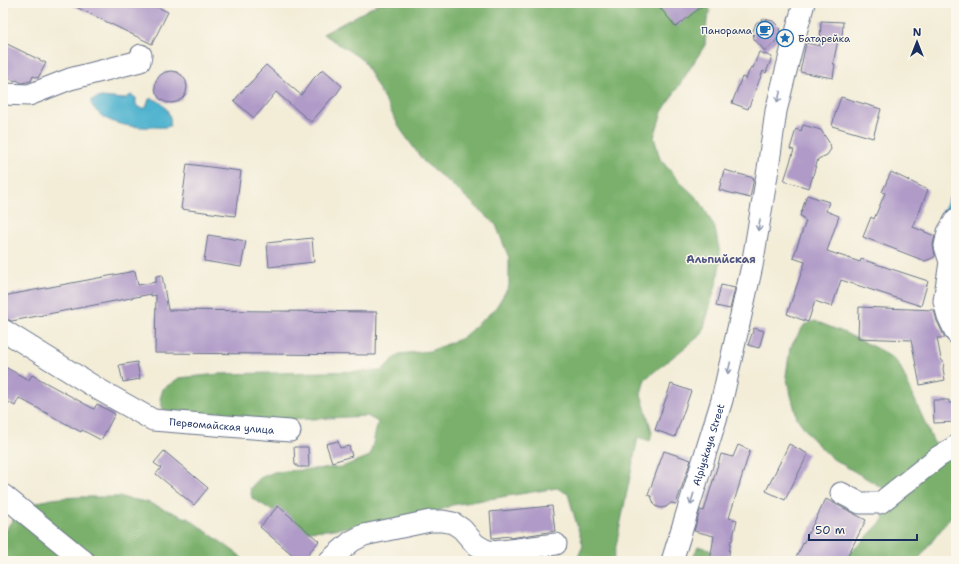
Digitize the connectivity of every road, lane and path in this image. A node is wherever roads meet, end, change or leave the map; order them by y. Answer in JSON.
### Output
{"nodes":[{"id":1,"x":804,"y":3,"type":"edge"},
{"id":2,"x":141,"y":55,"type":"dead end"},
{"id":3,"x":3,"y":94,"type":"edge"},
{"id":4,"x":956,"y":218,"type":"edge"},
{"id":5,"x":5,"y":333,"type":"edge"},
{"id":6,"x":956,"y":333,"type":"edge"},
{"id":7,"x":290,"y":431,"type":"dead end"},
{"id":8,"x":956,"y":446,"type":"edge"},
{"id":9,"x":841,"y":493,"type":"dead end"},
{"id":10,"x":3,"y":495,"type":"edge"},
{"id":11,"x":556,"y":544,"type":"dead end"},
{"id":12,"x":672,"y":559,"type":"edge"},
{"id":13,"x":84,"y":561,"type":"edge"},
{"id":14,"x":329,"y":561,"type":"edge"}],
"edges":[{"from":1,"to":12,"type":"street","name":"Alpiyskaya Street","one_way":true},
{"from":2,"to":3,"type":"street"},
{"from":4,"to":6,"type":"street"},
{"from":5,"to":7,"type":"street","name":"Первомайская улица"},
{"from":8,"to":9,"type":"street"},
{"from":10,"to":13,"type":"street"},
{"from":11,"to":14,"type":"street"}]}
